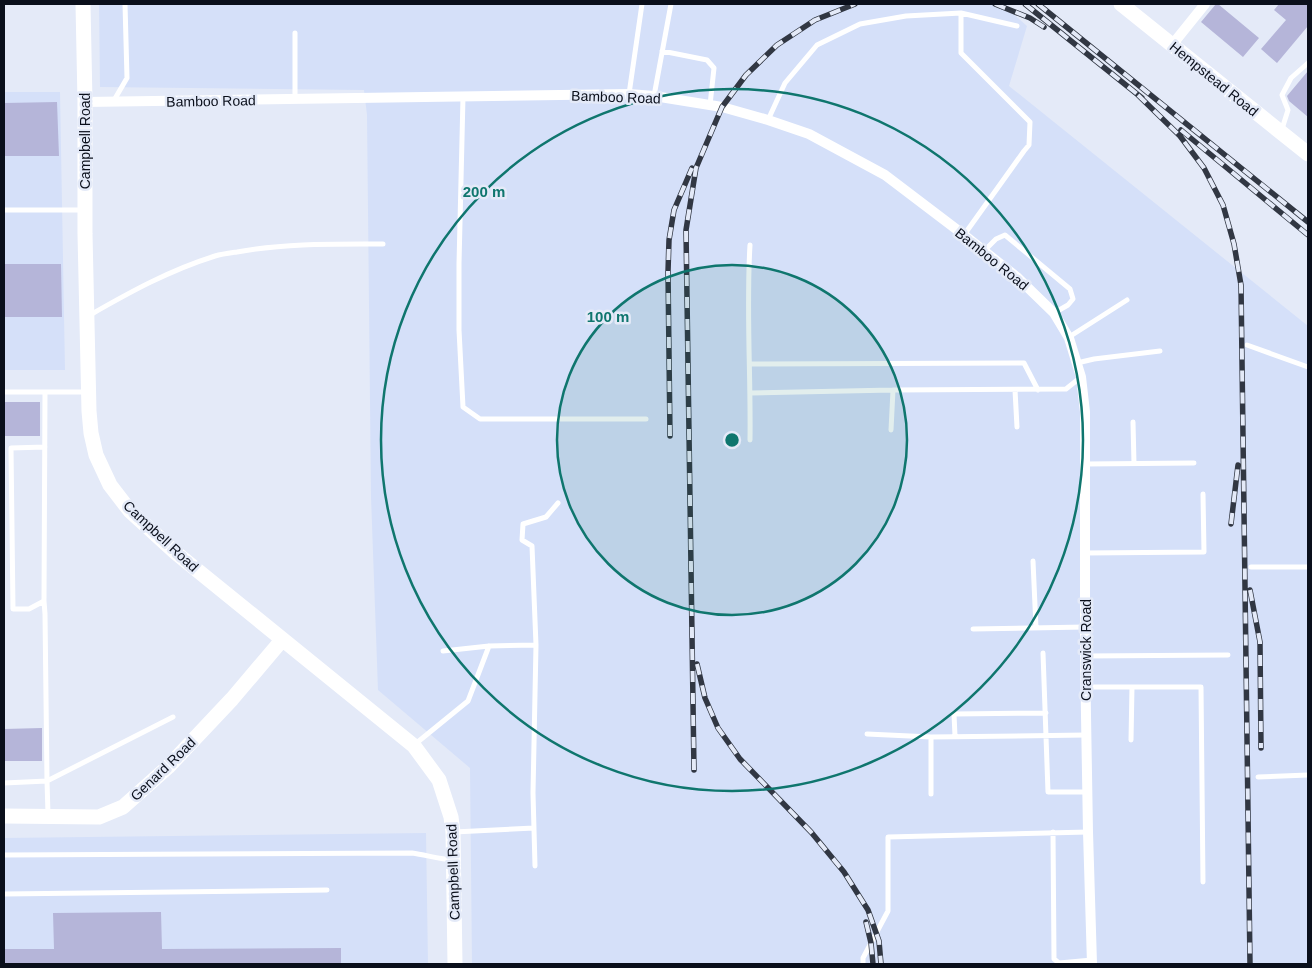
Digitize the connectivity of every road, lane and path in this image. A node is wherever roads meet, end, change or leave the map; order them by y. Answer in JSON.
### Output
{"nodes":[{"id":1,"x":83,"y":4,"type":"edge"},
{"id":2,"x":125,"y":4,"type":"edge"},
{"id":3,"x":642,"y":4,"type":"edge"},
{"id":4,"x":671,"y":4,"type":"edge"},
{"id":5,"x":1121,"y":4,"type":"edge"},
{"id":6,"x":1205,"y":4,"type":"edge"},
{"id":7,"x":961,"y":13,"type":"junction"},
{"id":8,"x":1017,"y":26,"type":"dead end"},
{"id":9,"x":295,"y":33,"type":"dead end"},
{"id":10,"x":1172,"y":45,"type":"junction"},
{"id":11,"x":662,"y":52,"type":"junction"},
{"id":12,"x":1308,"y":63,"type":"edge"},
{"id":13,"x":629,"y":94,"type":"junction"},
{"id":14,"x":463,"y":96,"type":"junction"},
{"id":15,"x":654,"y":96,"type":"junction"},
{"id":16,"x":295,"y":100,"type":"junction"},
{"id":17,"x":85,"y":102,"type":"junction"},
{"id":18,"x":113,"y":102,"type":"junction"},
{"id":19,"x":710,"y":105,"type":"junction"},
{"id":20,"x":768,"y":120,"type":"junction"},
{"id":21,"x":1280,"y":132,"type":"junction"},
{"id":22,"x":1308,"y":154,"type":"edge"},
{"id":23,"x":4,"y":210,"type":"edge"},
{"id":24,"x":85,"y":210,"type":"junction"},
{"id":25,"x":964,"y":235,"type":"junction"},
{"id":26,"x":383,"y":244,"type":"dead end"},
{"id":27,"x":750,"y":245,"type":"dead end"},
{"id":28,"x":984,"y":250,"type":"junction"},
{"id":29,"x":1127,"y":300,"type":"dead end"},
{"id":30,"x":1054,"y":314,"type":"junction"},
{"id":31,"x":87,"y":316,"type":"junction"},
{"id":32,"x":1069,"y":338,"type":"junction"},
{"id":33,"x":1247,"y":345,"type":"dead end"},
{"id":34,"x":1160,"y":351,"type":"dead end"},
{"id":35,"x":1077,"y":363,"type":"junction"},
{"id":36,"x":750,"y":364,"type":"junction"},
{"id":37,"x":1308,"y":367,"type":"edge"},
{"id":38,"x":1081,"y":377,"type":"junction"},
{"id":39,"x":893,"y":390,"type":"junction"},
{"id":40,"x":1015,"y":390,"type":"junction"},
{"id":41,"x":1038,"y":390,"type":"junction"},
{"id":42,"x":4,"y":392,"type":"edge"},
{"id":43,"x":45,"y":392,"type":"junction"},
{"id":44,"x":89,"y":392,"type":"junction"},
{"id":45,"x":751,"y":393,"type":"junction"},
{"id":46,"x":646,"y":419,"type":"dead end"},
{"id":47,"x":1133,"y":422,"type":"dead end"},
{"id":48,"x":1017,"y":427,"type":"dead end"},
{"id":49,"x":891,"y":430,"type":"dead end"},
{"id":50,"x":750,"y":440,"type":"dead end"},
{"id":51,"x":45,"y":447,"type":"junction"},
{"id":52,"x":1194,"y":463,"type":"dead end"},
{"id":53,"x":1086,"y":464,"type":"junction"},
{"id":54,"x":1134,"y":464,"type":"junction"},
{"id":55,"x":1203,"y":494,"type":"dead end"},
{"id":56,"x":558,"y":503,"type":"dead end"},
{"id":57,"x":1086,"y":553,"type":"junction"},
{"id":58,"x":1034,"y":561,"type":"dead end"},
{"id":59,"x":1251,"y":567,"type":"dead end"},
{"id":60,"x":1308,"y":567,"type":"edge"},
{"id":61,"x":44,"y":601,"type":"junction"},
{"id":62,"x":1086,"y":627,"type":"junction"},
{"id":63,"x":1036,"y":628,"type":"junction"},
{"id":64,"x":973,"y":629,"type":"dead end"},
{"id":65,"x":282,"y":640,"type":"junction"},
{"id":66,"x":536,"y":645,"type":"junction"},
{"id":67,"x":489,"y":646,"type":"junction"},
{"id":68,"x":443,"y":651,"type":"dead end"},
{"id":69,"x":1043,"y":653,"type":"dead end"},
{"id":70,"x":1228,"y":655,"type":"dead end"},
{"id":71,"x":1086,"y":656,"type":"junction"},
{"id":72,"x":1132,"y":687,"type":"junction"},
{"id":73,"x":1086,"y":688,"type":"junction"},
{"id":74,"x":1046,"y":713,"type":"junction"},
{"id":75,"x":173,"y":717,"type":"dead end"},
{"id":76,"x":867,"y":734,"type":"dead end"},
{"id":77,"x":1046,"y":735,"type":"junction"},
{"id":78,"x":1087,"y":735,"type":"junction"},
{"id":79,"x":955,"y":736,"type":"junction"},
{"id":80,"x":931,"y":737,"type":"junction"},
{"id":81,"x":1131,"y":740,"type":"dead end"},
{"id":82,"x":414,"y":746,"type":"junction"},
{"id":83,"x":1308,"y":775,"type":"edge"},
{"id":84,"x":1258,"y":777,"type":"dead end"},
{"id":85,"x":48,"y":781,"type":"junction"},
{"id":86,"x":4,"y":783,"type":"edge"},
{"id":87,"x":1088,"y":792,"type":"junction"},
{"id":88,"x":932,"y":794,"type":"dead end"},
{"id":89,"x":4,"y":816,"type":"edge"},
{"id":90,"x":48,"y":817,"type":"junction"},
{"id":91,"x":534,"y":828,"type":"junction"},
{"id":92,"x":453,"y":832,"type":"junction"},
{"id":93,"x":1053,"y":832,"type":"junction"},
{"id":94,"x":1088,"y":832,"type":"junction"},
{"id":95,"x":4,"y":855,"type":"edge"},
{"id":96,"x":454,"y":860,"type":"junction"},
{"id":97,"x":535,"y":866,"type":"dead end"},
{"id":98,"x":1203,"y":882,"type":"dead end"},
{"id":99,"x":326,"y":890,"type":"dead end"},
{"id":100,"x":4,"y":894,"type":"edge"},
{"id":101,"x":1092,"y":962,"type":"edge"},
{"id":102,"x":455,"y":964,"type":"edge"},
{"id":103,"x":863,"y":964,"type":"edge"}],
"edges":[{"from":1,"to":17,"type":"street","name":"Campbell Road"},
{"from":2,"to":18,"type":"lane"},
{"from":3,"to":13,"type":"lane"},
{"from":4,"to":11,"type":"lane"},
{"from":5,"to":10,"type":"street","name":"Hempstead Road"},
{"from":6,"to":10,"type":"street"},
{"from":7,"to":8,"type":"lane"},
{"from":7,"to":20,"type":"lane"},
{"from":7,"to":25,"type":"lane"},
{"from":9,"to":16,"type":"lane"},
{"from":10,"to":21,"type":"street","name":"Hempstead Road"},
{"from":11,"to":15,"type":"lane"},
{"from":11,"to":19,"type":"lane"},
{"from":12,"to":21,"type":"lane"},
{"from":13,"to":14,"type":"street","name":"Bamboo Road"},
{"from":13,"to":15,"type":"street","name":"Bamboo Road"},
{"from":14,"to":16,"type":"street","name":"Bamboo Road"},
{"from":14,"to":46,"type":"lane"},
{"from":15,"to":19,"type":"street","name":"Bamboo Road"},
{"from":16,"to":18,"type":"street","name":"Bamboo Road"},
{"from":17,"to":18,"type":"street","name":"Bamboo Road"},
{"from":17,"to":24,"type":"street","name":"Campbell Road"},
{"from":19,"to":20,"type":"street","name":"Bamboo Road"},
{"from":20,"to":25,"type":"street","name":"Bamboo Road"},
{"from":21,"to":22,"type":"street","name":"Hempstead Road"},
{"from":23,"to":24,"type":"lane"},
{"from":24,"to":31,"type":"street","name":"Campbell Road"},
{"from":25,"to":28,"type":"street","name":"Bamboo Road"},
{"from":26,"to":31,"type":"lane"},
{"from":27,"to":36,"type":"lane"},
{"from":28,"to":30,"type":"street","name":"Bamboo Road"},
{"from":28,"to":30,"type":"lane"},
{"from":29,"to":32,"type":"lane"},
{"from":30,"to":32,"type":"street","name":"Bamboo Road"},
{"from":31,"to":44,"type":"street","name":"Campbell Road"},
{"from":32,"to":35,"type":"street","name":"Cranswick Road"},
{"from":33,"to":37,"type":"lane"},
{"from":34,"to":35,"type":"lane"},
{"from":35,"to":38,"type":"street","name":"Cranswick Road"},
{"from":36,"to":41,"type":"lane"},
{"from":36,"to":45,"type":"lane"},
{"from":38,"to":41,"type":"lane"},
{"from":38,"to":53,"type":"street","name":"Cranswick Road"},
{"from":39,"to":40,"type":"lane"},
{"from":39,"to":45,"type":"lane"},
{"from":39,"to":49,"type":"lane"},
{"from":40,"to":41,"type":"lane"},
{"from":40,"to":48,"type":"lane"},
{"from":42,"to":43,"type":"lane"},
{"from":43,"to":44,"type":"lane"},
{"from":43,"to":51,"type":"lane"},
{"from":44,"to":65,"type":"street","name":"Campbell Road"},
{"from":45,"to":50,"type":"lane"},
{"from":47,"to":54,"type":"lane"},
{"from":51,"to":61,"type":"lane"},
{"from":51,"to":61,"type":"lane"},
{"from":52,"to":54,"type":"lane"},
{"from":53,"to":54,"type":"lane"},
{"from":53,"to":57,"type":"street","name":"Cranswick Road"},
{"from":55,"to":57,"type":"lane"},
{"from":56,"to":66,"type":"lane"},
{"from":57,"to":62,"type":"street","name":"Cranswick Road"},
{"from":58,"to":63,"type":"lane"},
{"from":59,"to":60,"type":"lane"},
{"from":61,"to":85,"type":"lane"},
{"from":62,"to":63,"type":"lane"},
{"from":62,"to":71,"type":"street","name":"Cranswick Road"},
{"from":63,"to":64,"type":"lane"},
{"from":65,"to":82,"type":"street","name":"Campbell Road"},
{"from":65,"to":90,"type":"street","name":"Genard Road"},
{"from":66,"to":67,"type":"lane"},
{"from":66,"to":91,"type":"lane"},
{"from":67,"to":68,"type":"lane"},
{"from":67,"to":82,"type":"lane"},
{"from":69,"to":74,"type":"lane"},
{"from":70,"to":71,"type":"lane"},
{"from":71,"to":73,"type":"street","name":"Cranswick Road"},
{"from":72,"to":73,"type":"lane"},
{"from":72,"to":81,"type":"lane"},
{"from":72,"to":98,"type":"lane"},
{"from":73,"to":78,"type":"street","name":"Cranswick Road"},
{"from":74,"to":77,"type":"lane"},
{"from":74,"to":79,"type":"lane"},
{"from":75,"to":85,"type":"lane"},
{"from":76,"to":80,"type":"lane"},
{"from":77,"to":78,"type":"lane"},
{"from":77,"to":79,"type":"lane"},
{"from":77,"to":87,"type":"lane"},
{"from":78,"to":87,"type":"street","name":"Cranswick Road"},
{"from":79,"to":80,"type":"lane"},
{"from":80,"to":88,"type":"lane"},
{"from":82,"to":92,"type":"street","name":"Campbell Road"},
{"from":83,"to":84,"type":"lane"},
{"from":85,"to":86,"type":"lane"},
{"from":85,"to":90,"type":"lane"},
{"from":87,"to":94,"type":"street","name":"Cranswick Road"},
{"from":89,"to":90,"type":"street","name":"Genard Road"},
{"from":91,"to":92,"type":"lane"},
{"from":91,"to":97,"type":"lane"},
{"from":92,"to":96,"type":"street","name":"Campbell Road"},
{"from":93,"to":94,"type":"lane"},
{"from":93,"to":101,"type":"lane"},
{"from":93,"to":103,"type":"lane"},
{"from":94,"to":101,"type":"street","name":"Cranswick Road"},
{"from":95,"to":96,"type":"lane"},
{"from":96,"to":102,"type":"street","name":"Campbell Road"},
{"from":99,"to":100,"type":"lane"}]}
